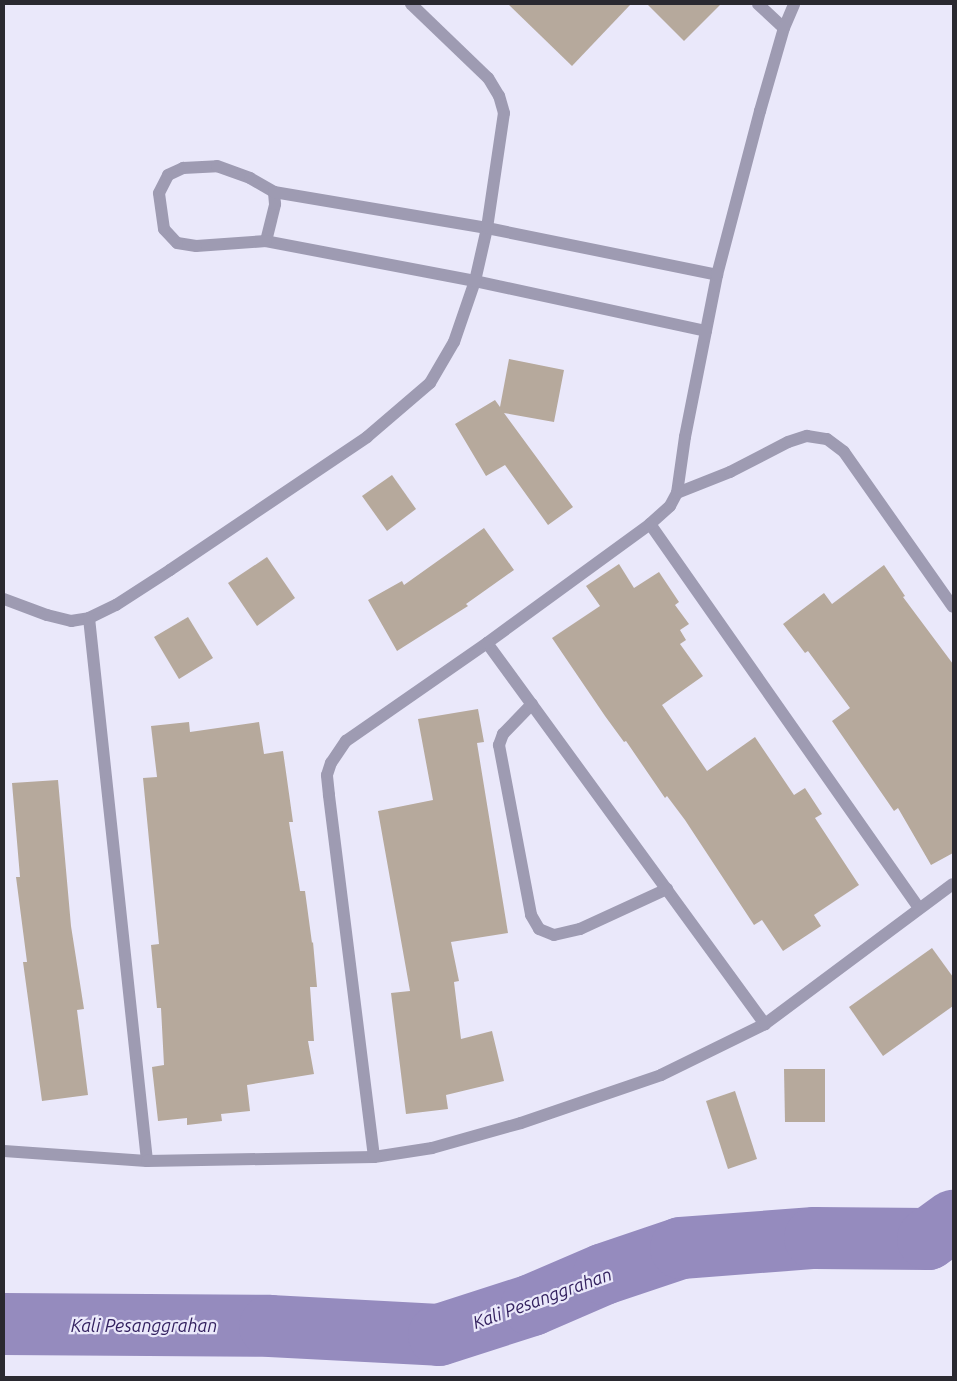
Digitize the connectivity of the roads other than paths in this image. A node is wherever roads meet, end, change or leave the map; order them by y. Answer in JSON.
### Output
{"nodes":[{"id":1,"x":411,"y":4,"type":"edge"},
{"id":2,"x":758,"y":4,"type":"edge"},
{"id":3,"x":794,"y":4,"type":"edge"},
{"id":4,"x":784,"y":28,"type":"junction"},
{"id":5,"x":274,"y":192,"type":"junction"},
{"id":6,"x":487,"y":228,"type":"junction"},
{"id":7,"x":266,"y":241,"type":"junction"},
{"id":8,"x":717,"y":275,"type":"junction"},
{"id":9,"x":475,"y":281,"type":"junction"},
{"id":10,"x":706,"y":331,"type":"junction"},
{"id":11,"x":677,"y":493,"type":"junction"},
{"id":12,"x":650,"y":524,"type":"junction"},
{"id":13,"x":4,"y":599,"type":"edge"},
{"id":14,"x":952,"y":603,"type":"edge"},
{"id":15,"x":90,"y":618,"type":"junction"},
{"id":16,"x":487,"y":642,"type":"junction"},
{"id":17,"x":532,"y":704,"type":"junction"},
{"id":18,"x":953,"y":884,"type":"edge"},
{"id":19,"x":667,"y":889,"type":"junction"},
{"id":20,"x":918,"y":908,"type":"junction"},
{"id":21,"x":765,"y":1024,"type":"junction"},
{"id":22,"x":4,"y":1151,"type":"edge"},
{"id":23,"x":374,"y":1157,"type":"junction"},
{"id":24,"x":147,"y":1161,"type":"junction"}],
"edges":[{"from":1,"to":6,"type":"street"},
{"from":2,"to":4,"type":"street"},
{"from":3,"to":4,"type":"street"},
{"from":4,"to":8,"type":"street"},
{"from":5,"to":6,"type":"street"},
{"from":5,"to":7,"type":"street"},
{"from":5,"to":7,"type":"street"},
{"from":6,"to":8,"type":"street"},
{"from":6,"to":9,"type":"street"},
{"from":7,"to":9,"type":"street"},
{"from":8,"to":10,"type":"street"},
{"from":9,"to":10,"type":"street"},
{"from":9,"to":15,"type":"street"},
{"from":10,"to":11,"type":"street"},
{"from":11,"to":12,"type":"street"},
{"from":11,"to":14,"type":"street"},
{"from":12,"to":16,"type":"street"},
{"from":12,"to":20,"type":"street"},
{"from":13,"to":15,"type":"street"},
{"from":15,"to":24,"type":"street"},
{"from":16,"to":17,"type":"street"},
{"from":16,"to":23,"type":"street"},
{"from":17,"to":19,"type":"street"},
{"from":17,"to":19,"type":"street"},
{"from":18,"to":20,"type":"street"},
{"from":19,"to":21,"type":"street"},
{"from":20,"to":21,"type":"street"},
{"from":21,"to":23,"type":"street"},
{"from":22,"to":24,"type":"street"},
{"from":23,"to":24,"type":"street"}]}
